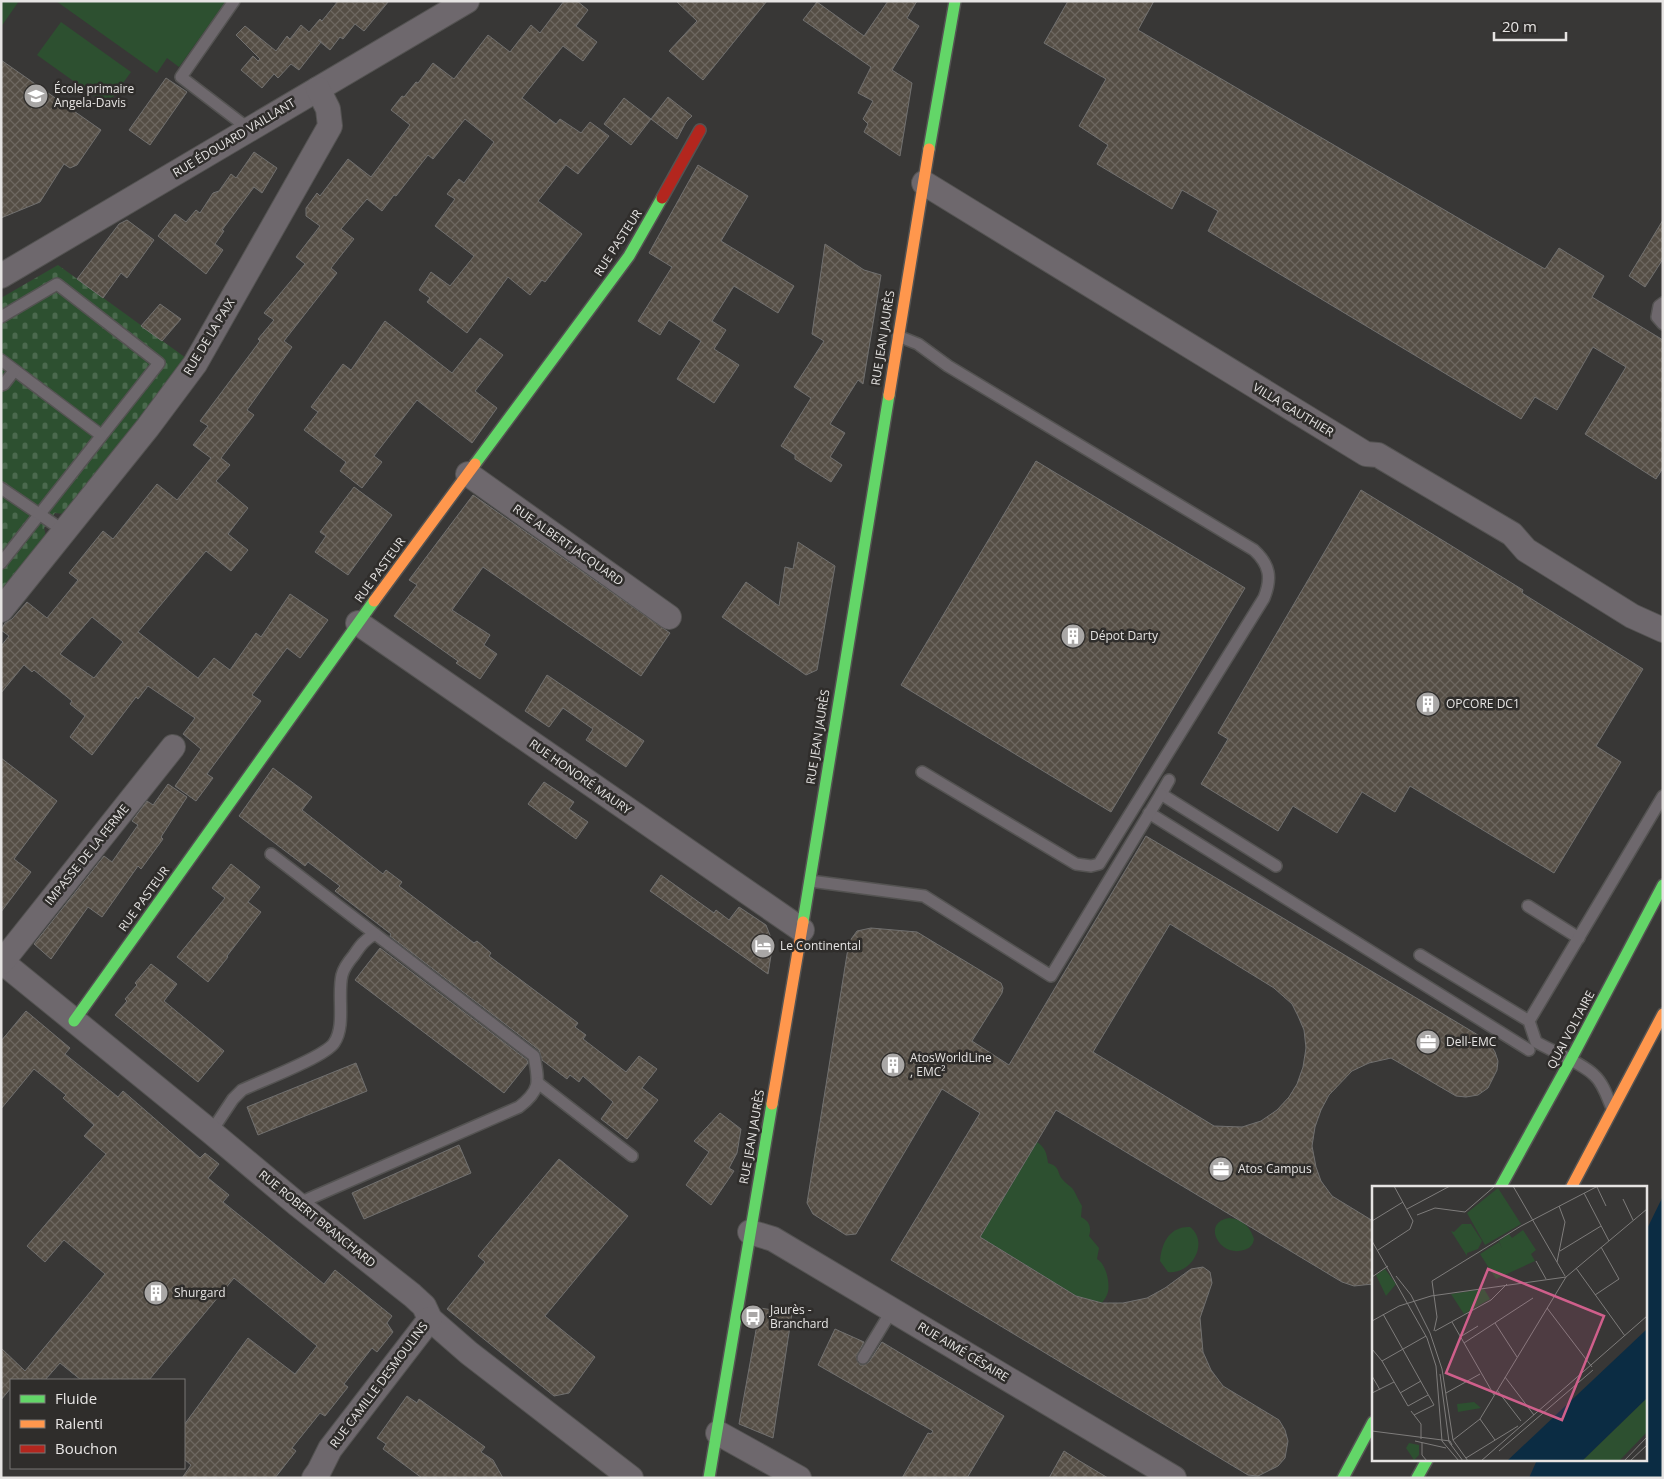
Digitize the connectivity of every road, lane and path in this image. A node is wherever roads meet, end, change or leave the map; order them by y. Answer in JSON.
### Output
{"nodes":[{"id":1,"x":234,"y":1,"type":"edge"},
{"id":2,"x":467,"y":1,"type":"edge"},
{"id":3,"x":955,"y":1,"type":"edge"},
{"id":4,"x":318,"y":88,"type":"junction"},
{"id":5,"x":249,"y":129,"type":"junction"},
{"id":6,"x":700,"y":130,"type":"dead end"},
{"id":7,"x":924,"y":183,"type":"junction"},
{"id":8,"x":1,"y":276,"type":"edge"},
{"id":9,"x":1663,"y":303,"type":"edge"},
{"id":10,"x":1,"y":317,"type":"edge"},
{"id":11,"x":1663,"y":324,"type":"edge"},
{"id":12,"x":898,"y":336,"type":"junction"},
{"id":13,"x":1,"y":360,"type":"edge"},
{"id":14,"x":14,"y":371,"type":"junction"},
{"id":15,"x":1,"y":385,"type":"edge"},
{"id":16,"x":102,"y":435,"type":"junction"},
{"id":17,"x":468,"y":474,"type":"junction"},
{"id":18,"x":1,"y":488,"type":"edge"},
{"id":19,"x":39,"y":514,"type":"junction"},
{"id":20,"x":64,"y":532,"type":"junction"},
{"id":21,"x":1,"y":562,"type":"edge"},
{"id":22,"x":1,"y":610,"type":"edge"},
{"id":23,"x":669,"y":616,"type":"dead end"},
{"id":24,"x":358,"y":623,"type":"junction"},
{"id":25,"x":1663,"y":630,"type":"edge"},
{"id":26,"x":173,"y":747,"type":"dead end"},
{"id":27,"x":922,"y":772,"type":"dead end"},
{"id":28,"x":1169,"y":780,"type":"dead end"},
{"id":29,"x":1160,"y":794,"type":"junction"},
{"id":30,"x":1663,"y":796,"type":"edge"},
{"id":31,"x":1149,"y":813,"type":"junction"},
{"id":32,"x":271,"y":854,"type":"dead end"},
{"id":33,"x":1276,"y":866,"type":"dead end"},
{"id":34,"x":810,"y":881,"type":"junction"},
{"id":35,"x":1663,"y":885,"type":"edge"},
{"id":36,"x":1528,"y":906,"type":"dead end"},
{"id":37,"x":802,"y":930,"type":"junction"},
{"id":38,"x":375,"y":934,"type":"junction"},
{"id":39,"x":1578,"y":938,"type":"junction"},
{"id":40,"x":1420,"y":955,"type":"dead end"},
{"id":41,"x":2,"y":962,"type":"edge"},
{"id":42,"x":1663,"y":1014,"type":"edge"},
{"id":43,"x":74,"y":1021,"type":"junction"},
{"id":44,"x":1529,"y":1021,"type":"junction"},
{"id":45,"x":1529,"y":1050,"type":"dead end"},
{"id":46,"x":1570,"y":1061,"type":"junction"},
{"id":47,"x":538,"y":1083,"type":"junction"},
{"id":48,"x":1612,"y":1108,"type":"junction"},
{"id":49,"x":211,"y":1132,"type":"junction"},
{"id":50,"x":632,"y":1156,"type":"dead end"},
{"id":51,"x":1501,"y":1186,"type":"edge"},
{"id":52,"x":1572,"y":1186,"type":"edge"},
{"id":53,"x":297,"y":1204,"type":"junction"},
{"id":54,"x":750,"y":1232,"type":"junction"},
{"id":55,"x":892,"y":1310,"type":"junction"},
{"id":56,"x":430,"y":1319,"type":"junction"},
{"id":57,"x":863,"y":1358,"type":"dead end"},
{"id":58,"x":1372,"y":1424,"type":"edge"},
{"id":59,"x":718,"y":1433,"type":"junction"},
{"id":60,"x":1426,"y":1462,"type":"edge"},
{"id":61,"x":768,"y":1468,"type":"edge"},
{"id":62,"x":1168,"y":1476,"type":"edge"},
{"id":63,"x":314,"y":1478,"type":"edge"},
{"id":64,"x":631,"y":1478,"type":"edge"},
{"id":65,"x":709,"y":1478,"type":"edge"},
{"id":66,"x":799,"y":1478,"type":"edge"},
{"id":67,"x":1344,"y":1478,"type":"edge"},
{"id":68,"x":1418,"y":1478,"type":"edge"}],
"edges":[{"from":1,"to":5,"type":"lane"},
{"from":2,"to":4,"type":"street","name":"RUE ÉDOUARD VAILLANT"},
{"from":3,"to":7,"type":"street","name":"RUE JEAN JAURÈS"},
{"from":4,"to":5,"type":"street","name":"RUE ÉDOUARD VAILLANT"},
{"from":4,"to":20,"type":"street","name":"RUE DE LA PAIX"},
{"from":5,"to":8,"type":"street","name":"RUE ÉDOUARD VAILLANT"},
{"from":6,"to":17,"type":"street","name":"RUE PASTEUR"},
{"from":7,"to":12,"type":"street","name":"RUE JEAN JAURÈS"},
{"from":7,"to":25,"type":"street","name":"VILLA GAUTHIER"},
{"from":9,"to":11,"type":"lane"},
{"from":10,"to":16,"type":"lane"},
{"from":12,"to":27,"type":"lane"},
{"from":12,"to":34,"type":"street","name":"RUE JEAN JAURÈS"},
{"from":13,"to":14,"type":"lane"},
{"from":14,"to":15,"type":"lane"},
{"from":14,"to":16,"type":"lane"},
{"from":16,"to":19,"type":"lane"},
{"from":17,"to":23,"type":"street","name":"RUE ALBERT JACQUARD"},
{"from":17,"to":24,"type":"street","name":"RUE PASTEUR"},
{"from":18,"to":19,"type":"lane"},
{"from":19,"to":20,"type":"lane"},
{"from":19,"to":21,"type":"lane"},
{"from":20,"to":22,"type":"street","name":"RUE DE LA PAIX"},
{"from":24,"to":37,"type":"street","name":"RUE HONORÉ MAURY"},
{"from":24,"to":43,"type":"street","name":"RUE PASTEUR"},
{"from":26,"to":41,"type":"street","name":"IMPASSE DE LA FERME"},
{"from":28,"to":29,"type":"lane"},
{"from":29,"to":31,"type":"lane"},
{"from":29,"to":33,"type":"lane"},
{"from":30,"to":39,"type":"lane"},
{"from":31,"to":34,"type":"lane"},
{"from":31,"to":45,"type":"lane"},
{"from":32,"to":38,"type":"lane"},
{"from":34,"to":37,"type":"street","name":"RUE JEAN JAURÈS"},
{"from":35,"to":46,"type":"street","name":"QUAI VOLTAIRE"},
{"from":36,"to":39,"type":"lane"},
{"from":37,"to":54,"type":"street","name":"RUE JEAN JAURÈS"},
{"from":38,"to":47,"type":"lane"},
{"from":38,"to":49,"type":"lane"},
{"from":39,"to":44,"type":"lane"},
{"from":40,"to":44,"type":"lane"},
{"from":41,"to":43,"type":"street","name":"RUE ROBERT BRANCHARD"},
{"from":42,"to":48,"type":"street"},
{"from":43,"to":49,"type":"street","name":"RUE ROBERT BRANCHARD"},
{"from":44,"to":46,"type":"lane"},
{"from":46,"to":48,"type":"lane"},
{"from":46,"to":51,"type":"street","name":"QUAI VOLTAIRE"},
{"from":47,"to":50,"type":"lane"},
{"from":47,"to":53,"type":"lane"},
{"from":48,"to":52,"type":"street"},
{"from":49,"to":53,"type":"street","name":"RUE ROBERT BRANCHARD"},
{"from":53,"to":56,"type":"street","name":"RUE ROBERT BRANCHARD"},
{"from":54,"to":55,"type":"street","name":"RUE AIMÉ CÉSAIRE"},
{"from":54,"to":59,"type":"street","name":"RUE JEAN JAURÈS"},
{"from":55,"to":57,"type":"lane"},
{"from":55,"to":62,"type":"street","name":"RUE AIMÉ CÉSAIRE"},
{"from":56,"to":63,"type":"street","name":"RUE CAMILLE DESMOULINS"},
{"from":56,"to":64,"type":"street","name":"RUE ROBERT BRANCHARD"},
{"from":58,"to":67,"type":"street"},
{"from":59,"to":61,"type":"street"},
{"from":59,"to":65,"type":"street","name":"RUE JEAN JAURÈS"},
{"from":60,"to":68,"type":"street"},
{"from":61,"to":66,"type":"street"}]}
